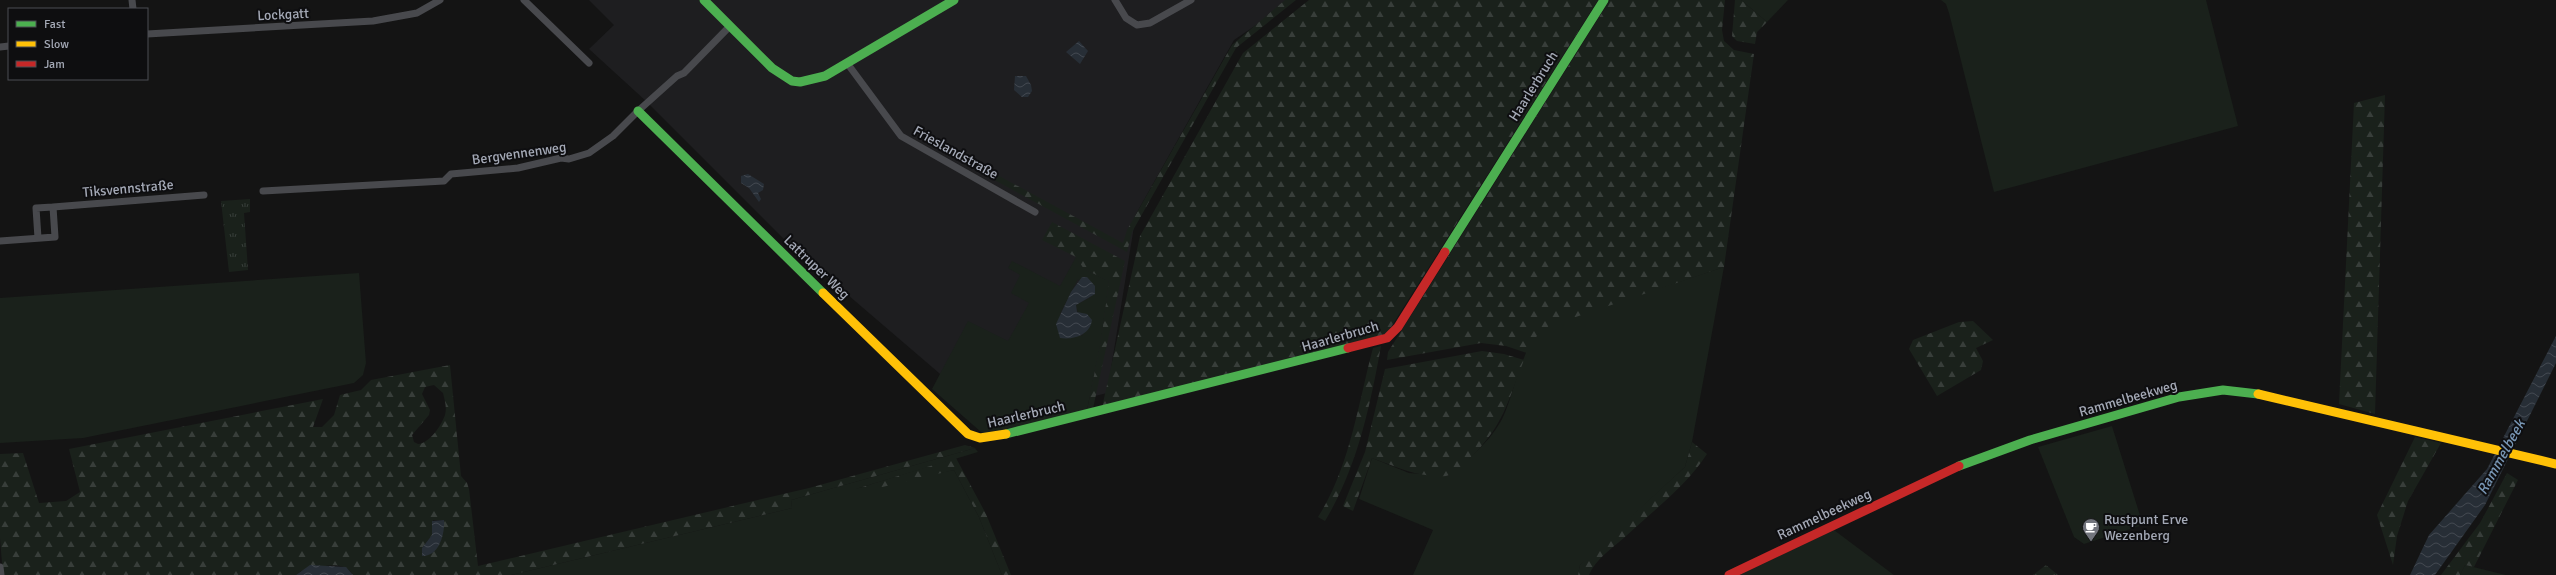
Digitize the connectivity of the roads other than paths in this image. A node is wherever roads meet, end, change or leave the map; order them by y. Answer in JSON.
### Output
{"nodes":[{"id":1,"x":440,"y":0,"type":"edge"},
{"id":2,"x":524,"y":0,"type":"edge"},
{"id":3,"x":704,"y":0,"type":"edge"},
{"id":4,"x":954,"y":0,"type":"edge"},
{"id":5,"x":1115,"y":0,"type":"edge"},
{"id":6,"x":1190,"y":0,"type":"edge"},
{"id":7,"x":1604,"y":0,"type":"edge"},
{"id":8,"x":730,"y":26,"type":"junction"},
{"id":9,"x":148,"y":34,"type":"edge"},
{"id":10,"x":589,"y":63,"type":"dead end"},
{"id":11,"x":847,"y":63,"type":"junction"},
{"id":12,"x":638,"y":110,"type":"junction"},
{"id":13,"x":263,"y":191,"type":"dead end"},
{"id":14,"x":204,"y":194,"type":"dead end"},
{"id":15,"x":53,"y":207,"type":"junction"},
{"id":16,"x":1035,"y":212,"type":"dead end"},
{"id":17,"x":38,"y":238,"type":"junction"},
{"id":18,"x":0,"y":241,"type":"edge"},
{"id":19,"x":980,"y":438,"type":"joint"},
{"id":20,"x":2556,"y":464,"type":"edge"},
{"id":21,"x":0,"y":567,"type":"edge"},
{"id":22,"x":0,"y":575,"type":"edge"},
{"id":23,"x":1729,"y":575,"type":"edge"}],
"edges":[{"from":1,"to":9,"type":"street","name":"Lockgatt"},
{"from":2,"to":10,"type":"street"},
{"from":3,"to":8,"type":"street"},
{"from":4,"to":11,"type":"street"},
{"from":5,"to":6,"type":"street"},
{"from":7,"to":19,"type":"street","name":"Haarlerbruch"},
{"from":8,"to":11,"type":"street"},
{"from":8,"to":12,"type":"street","name":"Bergvennenweg"},
{"from":11,"to":16,"type":"street","name":"Frieslandstraße"},
{"from":12,"to":13,"type":"street","name":"Bergvennenweg"},
{"from":12,"to":19,"type":"street","name":"Lattruper Weg"},
{"from":14,"to":15,"type":"street","name":"Tiksvennstraße"},
{"from":15,"to":17,"type":"street"},
{"from":15,"to":17,"type":"street","name":"Tiksvennstraße"},
{"from":17,"to":18,"type":"street"},
{"from":20,"to":23,"type":"street","name":"Rammelbeekweg"},
{"from":21,"to":22,"type":"street"}]}
